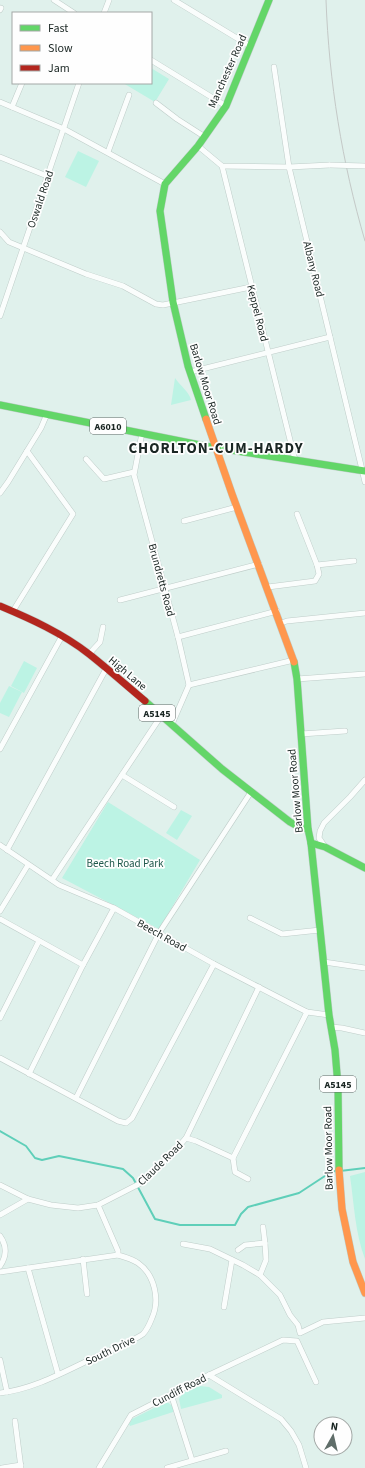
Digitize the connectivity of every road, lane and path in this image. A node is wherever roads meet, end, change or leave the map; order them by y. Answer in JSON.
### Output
{"nodes":[{"id":1,"x":54,"y":0,"type":"edge"},
{"id":2,"x":109,"y":0,"type":"edge"},
{"id":3,"x":174,"y":0,"type":"edge"},
{"id":4,"x":269,"y":0,"type":"edge"},
{"id":5,"x":72,"y":12,"type":"edge"},
{"id":6,"x":104,"y":12,"type":"edge"},
{"id":7,"x":250,"y":46,"type":"junction"},
{"id":8,"x":152,"y":61,"type":"edge"},
{"id":9,"x":274,"y":67,"type":"dead end"},
{"id":10,"x":22,"y":84,"type":"edge"},
{"id":11,"x":79,"y":84,"type":"edge"},
{"id":12,"x":129,"y":95,"type":"dead end"},
{"id":13,"x":0,"y":102,"type":"edge"},
{"id":14,"x":156,"y":103,"type":"dead end"},
{"id":15,"x":226,"y":106,"type":"junction"},
{"id":16,"x":12,"y":107,"type":"junction"},
{"id":17,"x":64,"y":129,"type":"junction"},
{"id":18,"x":205,"y":137,"type":"junction"},
{"id":19,"x":198,"y":146,"type":"junction"},
{"id":20,"x":108,"y":152,"type":"junction"},
{"id":21,"x":0,"y":157,"type":"edge"},
{"id":22,"x":222,"y":166,"type":"junction"},
{"id":23,"x":365,"y":166,"type":"edge"},
{"id":24,"x":289,"y":167,"type":"junction"},
{"id":25,"x":48,"y":176,"type":"junction"},
{"id":26,"x":165,"y":184,"type":"junction"},
{"id":27,"x":0,"y":232,"type":"edge"},
{"id":28,"x":23,"y":248,"type":"junction"},
{"id":29,"x":251,"y":286,"type":"junction"},
{"id":30,"x":173,"y":302,"type":"junction"},
{"id":31,"x":0,"y":315,"type":"edge"},
{"id":32,"x":330,"y":337,"type":"junction"},
{"id":33,"x":268,"y":352,"type":"junction"},
{"id":34,"x":190,"y":372,"type":"junction"},
{"id":35,"x":0,"y":405,"type":"edge"},
{"id":36,"x":47,"y":414,"type":"junction"},
{"id":37,"x":142,"y":433,"type":"junction"},
{"id":38,"x":216,"y":448,"type":"junction"},
{"id":39,"x":27,"y":451,"type":"junction"},
{"id":40,"x":86,"y":460,"type":"dead end"},
{"id":41,"x":295,"y":460,"type":"junction"},
{"id":42,"x":364,"y":470,"type":"edge"},
{"id":43,"x":134,"y":472,"type":"junction"},
{"id":44,"x":365,"y":482,"type":"edge"},
{"id":45,"x":0,"y":493,"type":"edge"},
{"id":46,"x":237,"y":507,"type":"junction"},
{"id":47,"x":297,"y":514,"type":"dead end"},
{"id":48,"x":184,"y":521,"type":"dead end"},
{"id":49,"x":354,"y":561,"type":"dead end"},
{"id":50,"x":259,"y":564,"type":"junction"},
{"id":51,"x":317,"y":565,"type":"junction"},
{"id":52,"x":268,"y":588,"type":"junction"},
{"id":53,"x":165,"y":589,"type":"junction"},
{"id":54,"x":120,"y":600,"type":"dead end"},
{"id":55,"x":0,"y":606,"type":"edge"},
{"id":56,"x":12,"y":611,"type":"junction"},
{"id":57,"x":277,"y":611,"type":"junction"},
{"id":58,"x":365,"y":613,"type":"edge"},
{"id":59,"x":281,"y":623,"type":"junction"},
{"id":60,"x":103,"y":627,"type":"dead end"},
{"id":61,"x":62,"y":636,"type":"junction"},
{"id":62,"x":178,"y":637,"type":"junction"},
{"id":63,"x":89,"y":654,"type":"junction"},
{"id":64,"x":294,"y":660,"type":"junction"},
{"id":65,"x":106,"y":669,"type":"junction"},
{"id":66,"x":365,"y":674,"type":"edge"},
{"id":67,"x":297,"y":679,"type":"junction"},
{"id":68,"x":189,"y":685,"type":"junction"},
{"id":69,"x":161,"y":716,"type":"junction"},
{"id":70,"x":172,"y":724,"type":"junction"},
{"id":71,"x":345,"y":731,"type":"dead end"},
{"id":72,"x":300,"y":734,"type":"junction"},
{"id":73,"x":1,"y":746,"type":"edge"},
{"id":74,"x":122,"y":775,"type":"junction"},
{"id":75,"x":365,"y":780,"type":"edge"},
{"id":76,"x":251,"y":792,"type":"junction"},
{"id":77,"x":174,"y":806,"type":"dead end"},
{"id":78,"x":308,"y":829,"type":"junction"},
{"id":79,"x":311,"y":842,"type":"junction"},
{"id":80,"x":0,"y":845,"type":"edge"},
{"id":81,"x":325,"y":847,"type":"junction"},
{"id":82,"x":7,"y":850,"type":"junction"},
{"id":83,"x":28,"y":865,"type":"junction"},
{"id":84,"x":365,"y":868,"type":"edge"},
{"id":85,"x":52,"y":880,"type":"junction"},
{"id":86,"x":114,"y":908,"type":"junction"},
{"id":87,"x":0,"y":909,"type":"edge"},
{"id":88,"x":250,"y":918,"type":"dead end"},
{"id":89,"x":0,"y":919,"type":"edge"},
{"id":90,"x":320,"y":930,"type":"junction"},
{"id":91,"x":159,"y":933,"type":"junction"},
{"id":92,"x":39,"y":941,"type":"junction"},
{"id":93,"x":324,"y":962,"type":"junction"},
{"id":94,"x":214,"y":964,"type":"junction"},
{"id":95,"x":83,"y":965,"type":"junction"},
{"id":96,"x":365,"y":968,"type":"edge"},
{"id":97,"x":259,"y":987,"type":"junction"},
{"id":98,"x":307,"y":1012,"type":"junction"},
{"id":99,"x":329,"y":1015,"type":"junction"},
{"id":100,"x":0,"y":1018,"type":"edge"},
{"id":101,"x":331,"y":1027,"type":"junction"},
{"id":102,"x":365,"y":1033,"type":"edge"},
{"id":103,"x":0,"y":1058,"type":"edge"},
{"id":104,"x":29,"y":1074,"type":"junction"},
{"id":105,"x":76,"y":1098,"type":"junction"},
{"id":106,"x":186,"y":1138,"type":"junction"},
{"id":107,"x":233,"y":1158,"type":"junction"},
{"id":108,"x":248,"y":1179,"type":"dead end"},
{"id":109,"x":0,"y":1185,"type":"edge"},
{"id":110,"x":28,"y":1199,"type":"junction"},
{"id":111,"x":98,"y":1205,"type":"junction"},
{"id":112,"x":0,"y":1215,"type":"edge"},
{"id":113,"x":263,"y":1227,"type":"dead end"},
{"id":114,"x":0,"y":1236,"type":"edge"},
{"id":115,"x":265,"y":1243,"type":"junction"},
{"id":116,"x":183,"y":1244,"type":"dead end"},
{"id":117,"x":238,"y":1250,"type":"dead end"},
{"id":118,"x":118,"y":1255,"type":"junction"},
{"id":119,"x":83,"y":1259,"type":"junction"},
{"id":120,"x":232,"y":1260,"type":"junction"},
{"id":121,"x":0,"y":1266,"type":"edge"},
{"id":122,"x":28,"y":1268,"type":"junction"},
{"id":123,"x":0,"y":1272,"type":"edge"},
{"id":124,"x":260,"y":1275,"type":"junction"},
{"id":125,"x":365,"y":1293,"type":"edge"},
{"id":126,"x":87,"y":1294,"type":"dead end"},
{"id":127,"x":224,"y":1308,"type":"dead end"},
{"id":128,"x":365,"y":1318,"type":"edge"},
{"id":129,"x":0,"y":1360,"type":"edge"},
{"id":130,"x":58,"y":1374,"type":"junction"},
{"id":131,"x":209,"y":1375,"type":"junction"},
{"id":132,"x":316,"y":1382,"type":"dead end"},
{"id":133,"x":0,"y":1392,"type":"edge"},
{"id":134,"x":7,"y":1392,"type":"junction"},
{"id":135,"x":171,"y":1394,"type":"junction"},
{"id":136,"x":15,"y":1421,"type":"dead end"},
{"id":137,"x":226,"y":1451,"type":"dead end"},
{"id":138,"x":192,"y":1460,"type":"junction"},
{"id":139,"x":21,"y":1466,"type":"edge"},
{"id":140,"x":2,"y":1468,"type":"edge"},
{"id":141,"x":98,"y":1468,"type":"edge"},
{"id":142,"x":167,"y":1468,"type":"edge"},
{"id":143,"x":306,"y":1468,"type":"edge"}],
"edges":[{"from":1,"to":5,"type":"street"},
{"from":2,"to":6,"type":"street"},
{"from":3,"to":7,"type":"street"},
{"from":4,"to":7,"type":"main road","name":"Manchester Road"},
{"from":7,"to":15,"type":"main road","name":"Manchester Road"},
{"from":8,"to":15,"type":"street"},
{"from":9,"to":24,"type":"street","name":"Albany Road"},
{"from":10,"to":16,"type":"street"},
{"from":11,"to":17,"type":"street","name":"Oswald Road"},
{"from":12,"to":20,"type":"street"},
{"from":13,"to":16,"type":"street"},
{"from":14,"to":18,"type":"street"},
{"from":15,"to":18,"type":"main road","name":"Manchester Road"},
{"from":16,"to":17,"type":"street"},
{"from":17,"to":20,"type":"street"},
{"from":17,"to":25,"type":"street","name":"Oswald Road"},
{"from":18,"to":19,"type":"main road","name":"Manchester Road"},
{"from":19,"to":22,"type":"street"},
{"from":19,"to":26,"type":"main road","name":"Manchester Road"},
{"from":20,"to":26,"type":"street"},
{"from":21,"to":25,"type":"street"},
{"from":22,"to":24,"type":"street"},
{"from":22,"to":29,"type":"street","name":"Keppel Road"},
{"from":23,"to":24,"type":"street","bridge":true},
{"from":24,"to":32,"type":"street","name":"Albany Road"},
{"from":25,"to":28,"type":"street","name":"Oswald Road"},
{"from":26,"to":30,"type":"main road","name":"Manchester Road"},
{"from":27,"to":28,"type":"street"},
{"from":28,"to":30,"type":"street"},
{"from":28,"to":31,"type":"street","name":"Oswald Road"},
{"from":29,"to":30,"type":"street"},
{"from":29,"to":33,"type":"street","name":"Keppel Road"},
{"from":30,"to":34,"type":"main road","name":"Barlow Moor Road"},
{"from":32,"to":33,"type":"street"},
{"from":32,"to":42,"type":"street","name":"Albany Road"},
{"from":33,"to":34,"type":"street"},
{"from":33,"to":41,"type":"street","name":"Keppel Road"},
{"from":34,"to":38,"type":"main road","name":"Barlow Moor Road"},
{"from":35,"to":36,"type":"main road","number":"A6010"},
{"from":36,"to":37,"type":"main road","number":"A6010"},
{"from":36,"to":39,"type":"street"},
{"from":37,"to":38,"type":"main road","number":"A6010"},
{"from":37,"to":43,"type":"street","name":"Brundretts Road"},
{"from":38,"to":41,"type":"main road","number":"A6010"},
{"from":38,"to":46,"type":"main road","name":"Barlow Moor Road"},
{"from":39,"to":45,"type":"street"},
{"from":39,"to":56,"type":"street"},
{"from":40,"to":43,"type":"street"},
{"from":41,"to":42,"type":"main road","number":"A6010"},
{"from":42,"to":44,"type":"street","name":"Albany Road"},
{"from":43,"to":53,"type":"street","name":"Brundretts Road"},
{"from":46,"to":48,"type":"street"},
{"from":46,"to":50,"type":"main road","name":"Barlow Moor Road"},
{"from":47,"to":51,"type":"street"},
{"from":49,"to":51,"type":"street"},
{"from":50,"to":52,"type":"main road","name":"Barlow Moor Road"},
{"from":50,"to":53,"type":"street"},
{"from":51,"to":52,"type":"street"},
{"from":52,"to":57,"type":"main road","name":"Barlow Moor Road"},
{"from":53,"to":54,"type":"street"},
{"from":53,"to":62,"type":"street","name":"Brundretts Road"},
{"from":55,"to":56,"type":"main road","name":"High Lane","number":"A5145"},
{"from":56,"to":61,"type":"main road","name":"High Lane","number":"A5145"},
{"from":57,"to":59,"type":"main road","name":"Barlow Moor Road"},
{"from":57,"to":62,"type":"street"},
{"from":58,"to":59,"type":"street"},
{"from":59,"to":64,"type":"main road","name":"Barlow Moor Road"},
{"from":60,"to":63,"type":"street"},
{"from":61,"to":63,"type":"main road","name":"High Lane","number":"A5145"},
{"from":61,"to":73,"type":"street"},
{"from":62,"to":68,"type":"street","name":"Brundretts Road"},
{"from":63,"to":65,"type":"main road","name":"High Lane","number":"A5145"},
{"from":64,"to":67,"type":"main road","name":"Barlow Moor Road"},
{"from":64,"to":68,"type":"street"},
{"from":65,"to":69,"type":"main road","name":"High Lane","number":"A5145"},
{"from":65,"to":82,"type":"street"},
{"from":66,"to":67,"type":"street"},
{"from":67,"to":72,"type":"main road","name":"Barlow Moor Road"},
{"from":68,"to":70,"type":"street"},
{"from":69,"to":70,"type":"main road","name":"High Lane","number":"A5145"},
{"from":69,"to":74,"type":"street"},
{"from":70,"to":76,"type":"main road","name":"High Lane","number":"A5145"},
{"from":71,"to":72,"type":"street"},
{"from":72,"to":78,"type":"main road","name":"Barlow Moor Road"},
{"from":74,"to":77,"type":"street"},
{"from":74,"to":85,"type":"street"},
{"from":75,"to":81,"type":"street"},
{"from":76,"to":78,"type":"main road","name":"High Lane","number":"A5145"},
{"from":76,"to":91,"type":"street"},
{"from":78,"to":79,"type":"main road","name":"Barlow Moor Road","number":"A5145"},
{"from":79,"to":81,"type":"main road"},
{"from":79,"to":90,"type":"main road","name":"Barlow Moor Road","number":"A5145"},
{"from":80,"to":82,"type":"street","name":"Beech Road"},
{"from":81,"to":84,"type":"main road"},
{"from":82,"to":83,"type":"street","name":"Beech Road"},
{"from":83,"to":85,"type":"street","name":"Beech Road"},
{"from":83,"to":87,"type":"street"},
{"from":85,"to":86,"type":"street","name":"Beech Road"},
{"from":86,"to":91,"type":"street","name":"Beech Road"},
{"from":86,"to":95,"type":"street"},
{"from":88,"to":90,"type":"street"},
{"from":89,"to":92,"type":"street"},
{"from":90,"to":93,"type":"main road","name":"Barlow Moor Road","number":"A5145"},
{"from":91,"to":94,"type":"street","name":"Beech Road"},
{"from":91,"to":105,"type":"street"},
{"from":92,"to":95,"type":"street"},
{"from":92,"to":100,"type":"street"},
{"from":93,"to":96,"type":"street"},
{"from":93,"to":99,"type":"main road","name":"Barlow Moor Road","number":"A5145"},
{"from":94,"to":97,"type":"street","name":"Beech Road"},
{"from":94,"to":105,"type":"street"},
{"from":95,"to":104,"type":"street"},
{"from":97,"to":98,"type":"street","name":"Beech Road"},
{"from":97,"to":106,"type":"street"},
{"from":98,"to":99,"type":"street","name":"Beech Road"},
{"from":98,"to":107,"type":"street"},
{"from":99,"to":101,"type":"main road","name":"Barlow Moor Road","number":"A5145"},
{"from":101,"to":102,"type":"street"},
{"from":101,"to":125,"type":"main road","name":"Barlow Moor Road","number":"A5145"},
{"from":103,"to":104,"type":"street"},
{"from":104,"to":105,"type":"street"},
{"from":106,"to":107,"type":"street","name":"Claude Road"},
{"from":106,"to":111,"type":"street","name":"Claude Road"},
{"from":107,"to":108,"type":"street"},
{"from":109,"to":110,"type":"street","name":"Claude Road"},
{"from":110,"to":111,"type":"street","name":"Claude Road"},
{"from":110,"to":112,"type":"street"},
{"from":111,"to":118,"type":"street"},
{"from":113,"to":115,"type":"street"},
{"from":114,"to":121,"type":"street"},
{"from":115,"to":117,"type":"street"},
{"from":115,"to":124,"type":"street"},
{"from":116,"to":120,"type":"street"},
{"from":118,"to":119,"type":"street"},
{"from":118,"to":130,"type":"street","name":"South Drive"},
{"from":119,"to":122,"type":"street"},
{"from":119,"to":126,"type":"street"},
{"from":120,"to":124,"type":"street"},
{"from":120,"to":127,"type":"street"},
{"from":122,"to":123,"type":"street"},
{"from":122,"to":130,"type":"street"},
{"from":124,"to":128,"type":"street"},
{"from":129,"to":134,"type":"street"},
{"from":130,"to":134,"type":"street","name":"South Drive"},
{"from":131,"to":132,"type":"street","name":"Cundiff Road"},
{"from":131,"to":135,"type":"street","name":"Cundiff Road"},
{"from":131,"to":143,"type":"street"},
{"from":133,"to":134,"type":"street","name":"South Drive"},
{"from":135,"to":138,"type":"street"},
{"from":135,"to":141,"type":"street","name":"Cundiff Road"},
{"from":136,"to":139,"type":"street"},
{"from":137,"to":138,"type":"street"},
{"from":138,"to":142,"type":"street"},
{"from":139,"to":140,"type":"street"}]}
